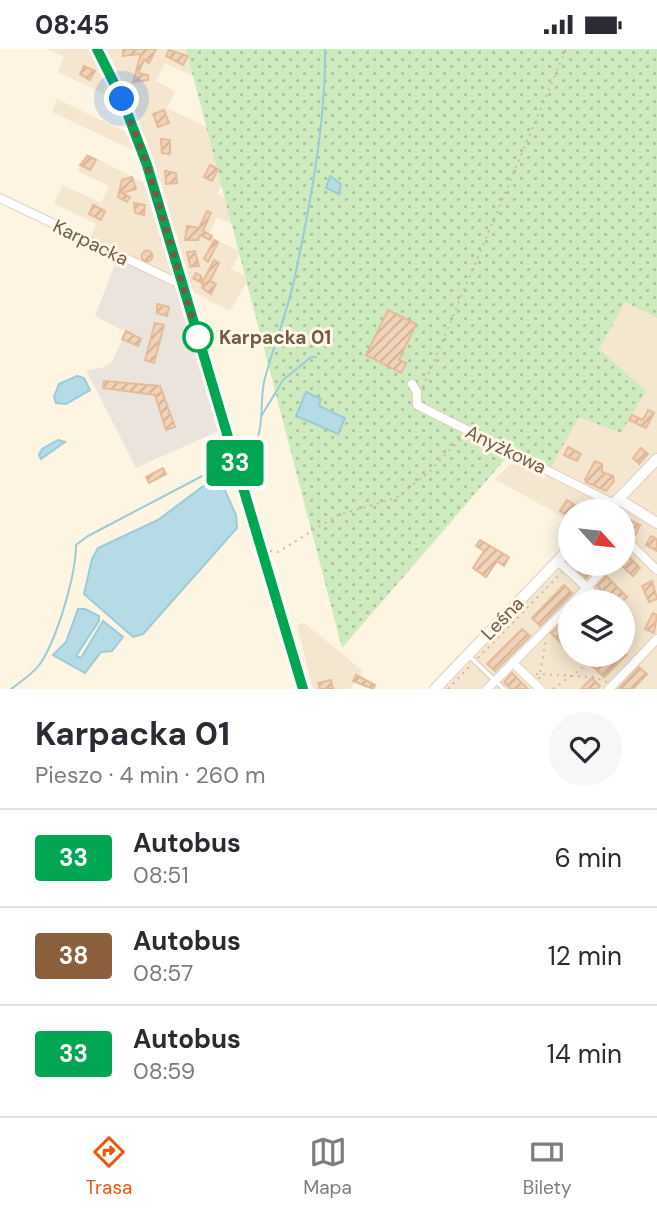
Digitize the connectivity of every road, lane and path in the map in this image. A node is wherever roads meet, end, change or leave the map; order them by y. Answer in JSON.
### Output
{"nodes":[{"id":1,"x":97,"y":49,"type":"edge"},
{"id":2,"x":566,"y":49,"type":"edge"},
{"id":3,"x":0,"y":198,"type":"edge"},
{"id":4,"x":182,"y":285,"type":"junction"},
{"id":5,"x":412,"y":384,"type":"dead end"},
{"id":6,"x":421,"y":407,"type":"junction"},
{"id":7,"x":462,"y":436,"type":"dead end"},
{"id":8,"x":657,"y":459,"type":"edge"},
{"id":9,"x":601,"y":499,"type":"edge"},
{"id":10,"x":619,"y":499,"type":"edge"},
{"id":11,"x":635,"y":514,"type":"edge"},
{"id":12,"x":657,"y":523,"type":"edge"},
{"id":13,"x":262,"y":551,"type":"junction"},
{"id":14,"x":635,"y":551,"type":"edge"},
{"id":15,"x":558,"y":568,"type":"edge"},
{"id":16,"x":558,"y":568,"type":"edge"},
{"id":17,"x":657,"y":570,"type":"edge"},
{"id":18,"x":574,"y":576,"type":"edge"},
{"id":19,"x":598,"y":576,"type":"edge"},
{"id":20,"x":587,"y":588,"type":"junction"},
{"id":21,"x":589,"y":590,"type":"edge"},
{"id":22,"x":558,"y":618,"type":"edge"},
{"id":23,"x":546,"y":629,"type":"junction"},
{"id":24,"x":657,"y":639,"type":"edge"},
{"id":25,"x":471,"y":658,"type":"junction"},
{"id":26,"x":513,"y":663,"type":"junction"},
{"id":27,"x":584,"y":667,"type":"edge"},
{"id":28,"x":524,"y":674,"type":"junction"},
{"id":29,"x":540,"y":674,"type":"junction"},
{"id":30,"x":573,"y":676,"type":"junction"},
{"id":31,"x":495,"y":680,"type":"junction"},
{"id":32,"x":611,"y":686,"type":"edge"},
{"id":33,"x":443,"y":687,"type":"edge"},
{"id":34,"x":539,"y":688,"type":"edge"},
{"id":35,"x":303,"y":689,"type":"edge"},
{"id":36,"x":487,"y":689,"type":"edge"},
{"id":37,"x":504,"y":689,"type":"edge"},
{"id":38,"x":553,"y":689,"type":"edge"}],
"edges":[{"from":1,"to":4,"type":"main road"},
{"from":2,"to":6,"type":"path"},
{"from":3,"to":4,"type":"street","name":"Karpacka"},
{"from":4,"to":13,"type":"main road"},
{"from":5,"to":6,"type":"street"},
{"from":6,"to":9,"type":"street","name":"Anyżkowa"},
{"from":7,"to":13,"type":"path"},
{"from":8,"to":10,"type":"street"},
{"from":11,"to":12,"type":"street"},
{"from":13,"to":35,"type":"main road"},
{"from":14,"to":17,"type":"street"},
{"from":15,"to":25,"type":"street","name":"Leśna"},
{"from":16,"to":25,"type":"path"},
{"from":18,"to":20,"type":"street"},
{"from":19,"to":20,"type":"street"},
{"from":20,"to":21,"type":"street"},
{"from":22,"to":23,"type":"street"},
{"from":23,"to":26,"type":"street"},
{"from":23,"to":29,"type":"path"},
{"from":24,"to":32,"type":"street"},
{"from":25,"to":31,"type":"lane"},
{"from":25,"to":33,"type":"street","name":"Leśna"},
{"from":25,"to":33,"type":"path"},
{"from":26,"to":28,"type":"street"},
{"from":26,"to":31,"type":"street"},
{"from":27,"to":30,"type":"path"},
{"from":28,"to":29,"type":"path"},
{"from":28,"to":34,"type":"street"},
{"from":29,"to":30,"type":"path"},
{"from":29,"to":34,"type":"path"},
{"from":30,"to":32,"type":"path"},
{"from":30,"to":38,"type":"path"},
{"from":31,"to":36,"type":"street"},
{"from":31,"to":37,"type":"lane"}]}
